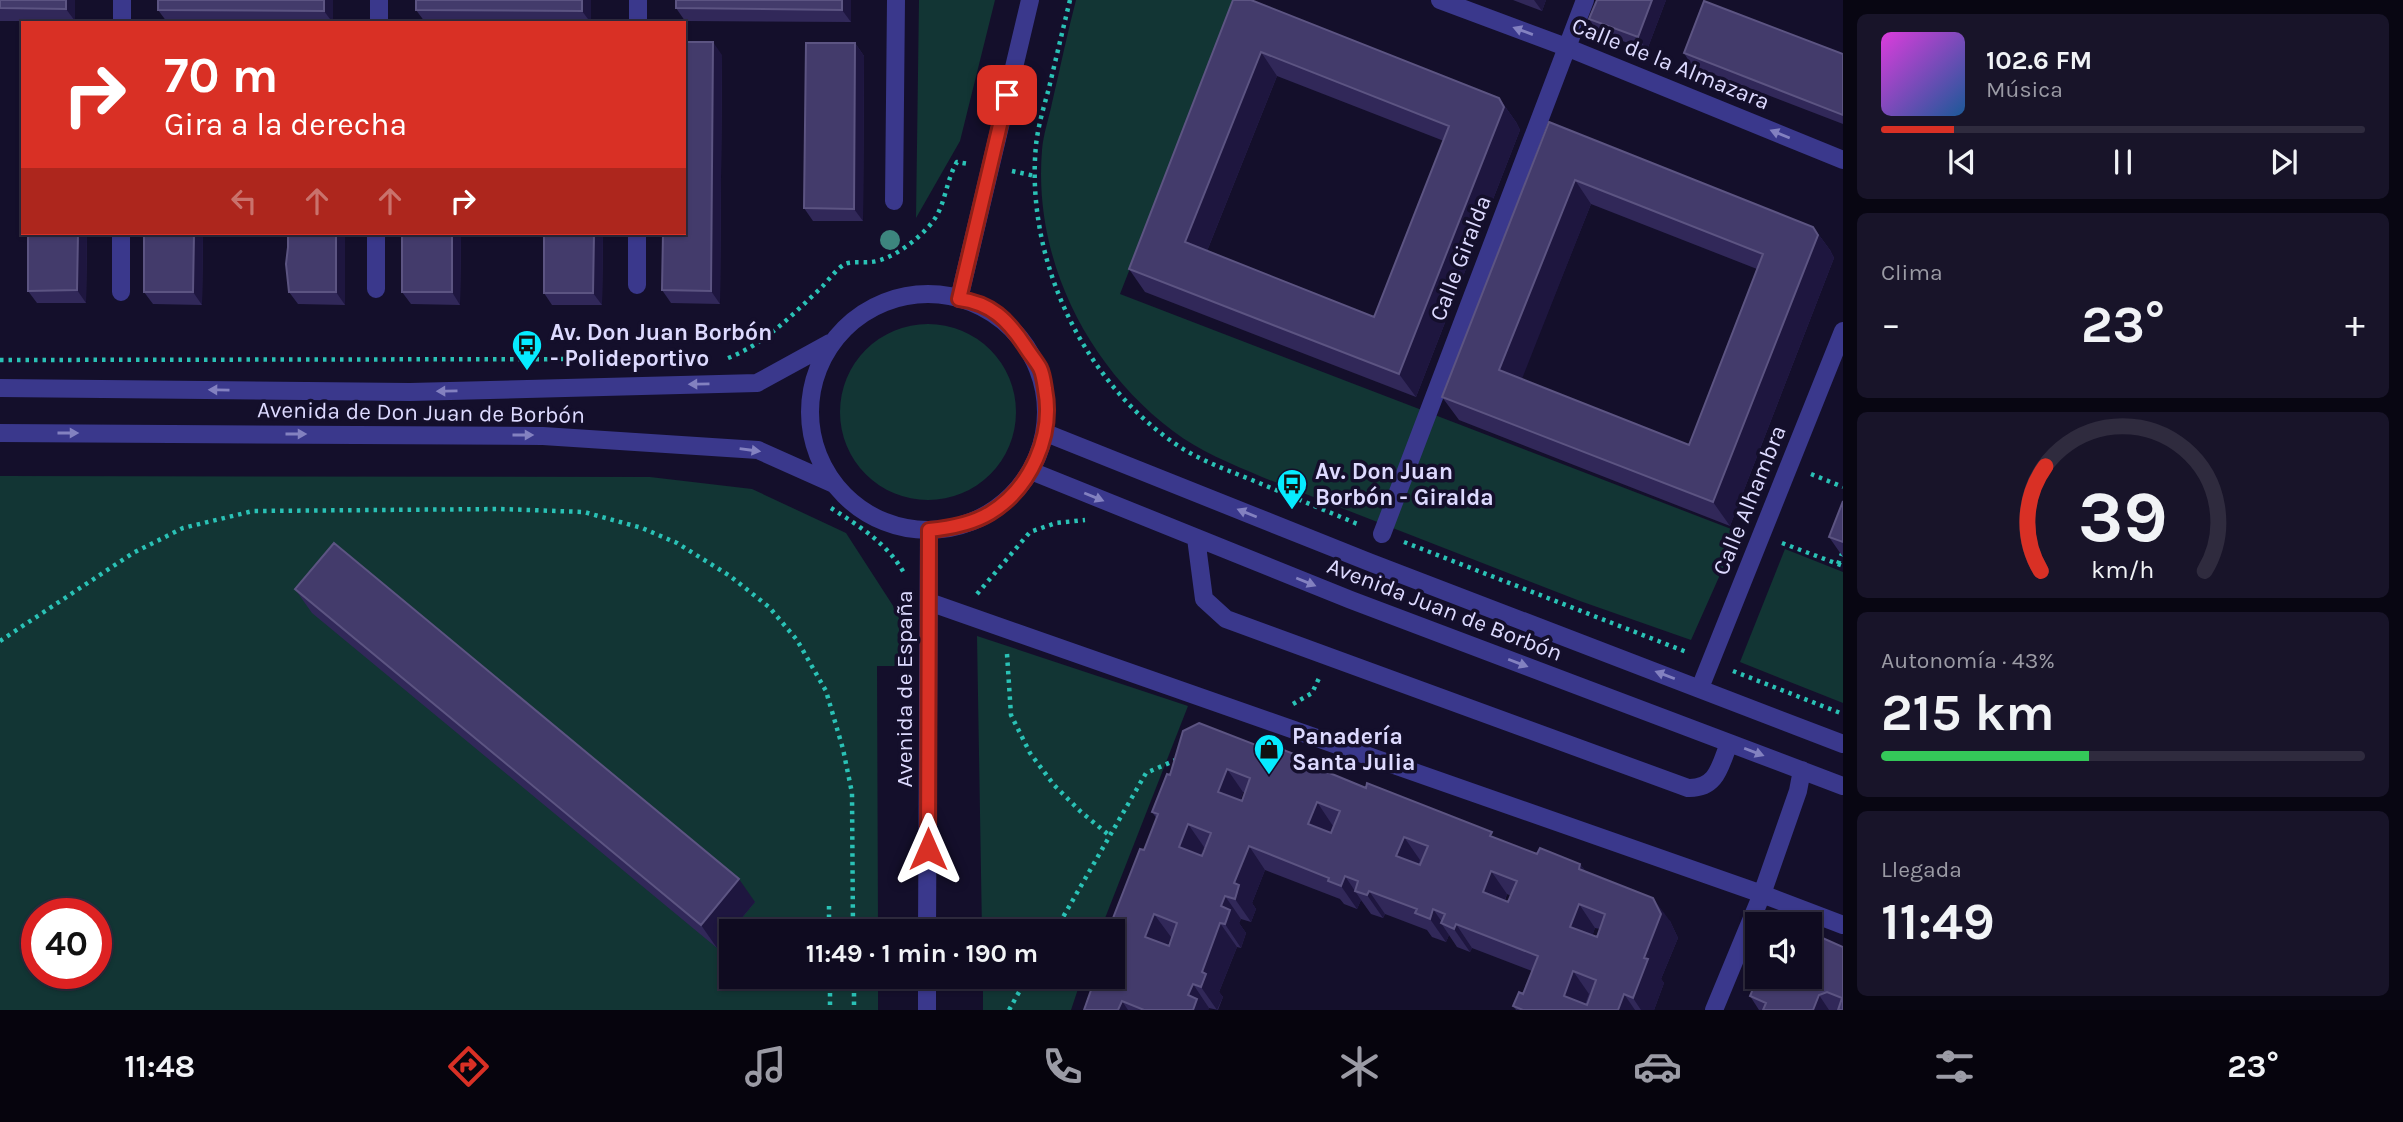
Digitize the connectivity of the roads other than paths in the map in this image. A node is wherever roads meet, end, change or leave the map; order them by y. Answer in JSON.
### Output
{"nodes":[{"id":1,"x":122,"y":0,"type":"edge"},
{"id":2,"x":379,"y":0,"type":"edge"},
{"id":3,"x":638,"y":0,"type":"edge"},
{"id":4,"x":897,"y":0,"type":"edge"},
{"id":5,"x":1030,"y":0,"type":"edge"},
{"id":6,"x":1440,"y":0,"type":"edge"},
{"id":7,"x":1586,"y":0,"type":"edge"},
{"id":8,"x":122,"y":21,"type":"edge"},
{"id":9,"x":379,"y":21,"type":"edge"},
{"id":10,"x":638,"y":21,"type":"edge"},
{"id":11,"x":1566,"y":47,"type":"junction"},
{"id":12,"x":1843,"y":160,"type":"edge"},
{"id":13,"x":894,"y":201,"type":"dead end"},
{"id":14,"x":121,"y":235,"type":"edge"},
{"id":15,"x":376,"y":235,"type":"edge"},
{"id":16,"x":638,"y":235,"type":"edge"},
{"id":17,"x":637,"y":285,"type":"dead end"},
{"id":18,"x":376,"y":289,"type":"dead end"},
{"id":19,"x":121,"y":292,"type":"dead end"},
{"id":20,"x":959,"y":299,"type":"junction"},
{"id":21,"x":1843,"y":331,"type":"edge"},
{"id":22,"x":830,"y":343,"type":"junction"},
{"id":23,"x":0,"y":388,"type":"edge"},
{"id":24,"x":0,"y":433,"type":"edge"},
{"id":25,"x":1046,"y":433,"type":"junction"},
{"id":26,"x":1031,"y":471,"type":"junction"},
{"id":27,"x":834,"y":484,"type":"junction"},
{"id":28,"x":929,"y":530,"type":"junction"},
{"id":29,"x":1382,"y":534,"type":"road end"},
{"id":30,"x":1196,"y":538,"type":"junction"},
{"id":31,"x":929,"y":602,"type":"junction"},
{"id":32,"x":1700,"y":688,"type":"junction"},
{"id":33,"x":1729,"y":743,"type":"junction"},
{"id":34,"x":1843,"y":744,"type":"edge"},
{"id":35,"x":1802,"y":770,"type":"junction"},
{"id":36,"x":1843,"y":786,"type":"edge"},
{"id":37,"x":1762,"y":894,"type":"junction"},
{"id":38,"x":927,"y":919,"type":"edge"},
{"id":39,"x":1843,"y":925,"type":"edge"},
{"id":40,"x":927,"y":989,"type":"edge"},
{"id":41,"x":927,"y":1010,"type":"edge"},
{"id":42,"x":1714,"y":1010,"type":"edge"}],
"edges":[{"from":1,"to":8,"type":"street"},
{"from":2,"to":9,"type":"street"},
{"from":3,"to":10,"type":"street"},
{"from":4,"to":13,"type":"street"},
{"from":5,"to":20,"type":"street"},
{"from":11,"to":6,"type":"street","name":"Calle de la Almazara","one_way":true},
{"from":7,"to":11,"type":"street","name":"Calle Giralda"},
{"from":12,"to":11,"type":"street","name":"Calle de la Almazara","one_way":true},
{"from":11,"to":29,"type":"street","name":"Calle Giralda"},
{"from":14,"to":19,"type":"street"},
{"from":15,"to":18,"type":"street"},
{"from":16,"to":17,"type":"street"},
{"from":20,"to":22,"type":"street"},
{"from":20,"to":25,"type":"street"},
{"from":21,"to":32,"type":"street","name":"Calle Alhambra"},
{"from":22,"to":23,"type":"street","name":"Avenida de Don Juan de Borbón","one_way":true},
{"from":22,"to":27,"type":"street"},
{"from":24,"to":27,"type":"street","name":"Avenida de Don Juan de Borbón","one_way":true},
{"from":25,"to":26,"type":"street"},
{"from":32,"to":25,"type":"street","name":"Avenida Juan de Borbón","one_way":true},
{"from":26,"to":28,"type":"street"},
{"from":26,"to":30,"type":"street","name":"Avenida Juan de Borbón","one_way":true},
{"from":27,"to":28,"type":"street"},
{"from":28,"to":31,"type":"street","name":"Avenida de España"},
{"from":30,"to":33,"type":"street","name":"Avenida Juan de Borbón","one_way":true},
{"from":30,"to":33,"type":"street"},
{"from":31,"to":37,"type":"street"},
{"from":31,"to":38,"type":"street","name":"Avenida de España"},
{"from":32,"to":34,"type":"street","name":"Avenida Juan de Borbón"},
{"from":33,"to":35,"type":"street","name":"Avenida Juan de Borbón","one_way":true},
{"from":35,"to":36,"type":"street","name":"Avenida Juan de Borbón"},
{"from":35,"to":37,"type":"street"},
{"from":37,"to":39,"type":"street"},
{"from":37,"to":42,"type":"street"},
{"from":40,"to":41,"type":"street"}]}
